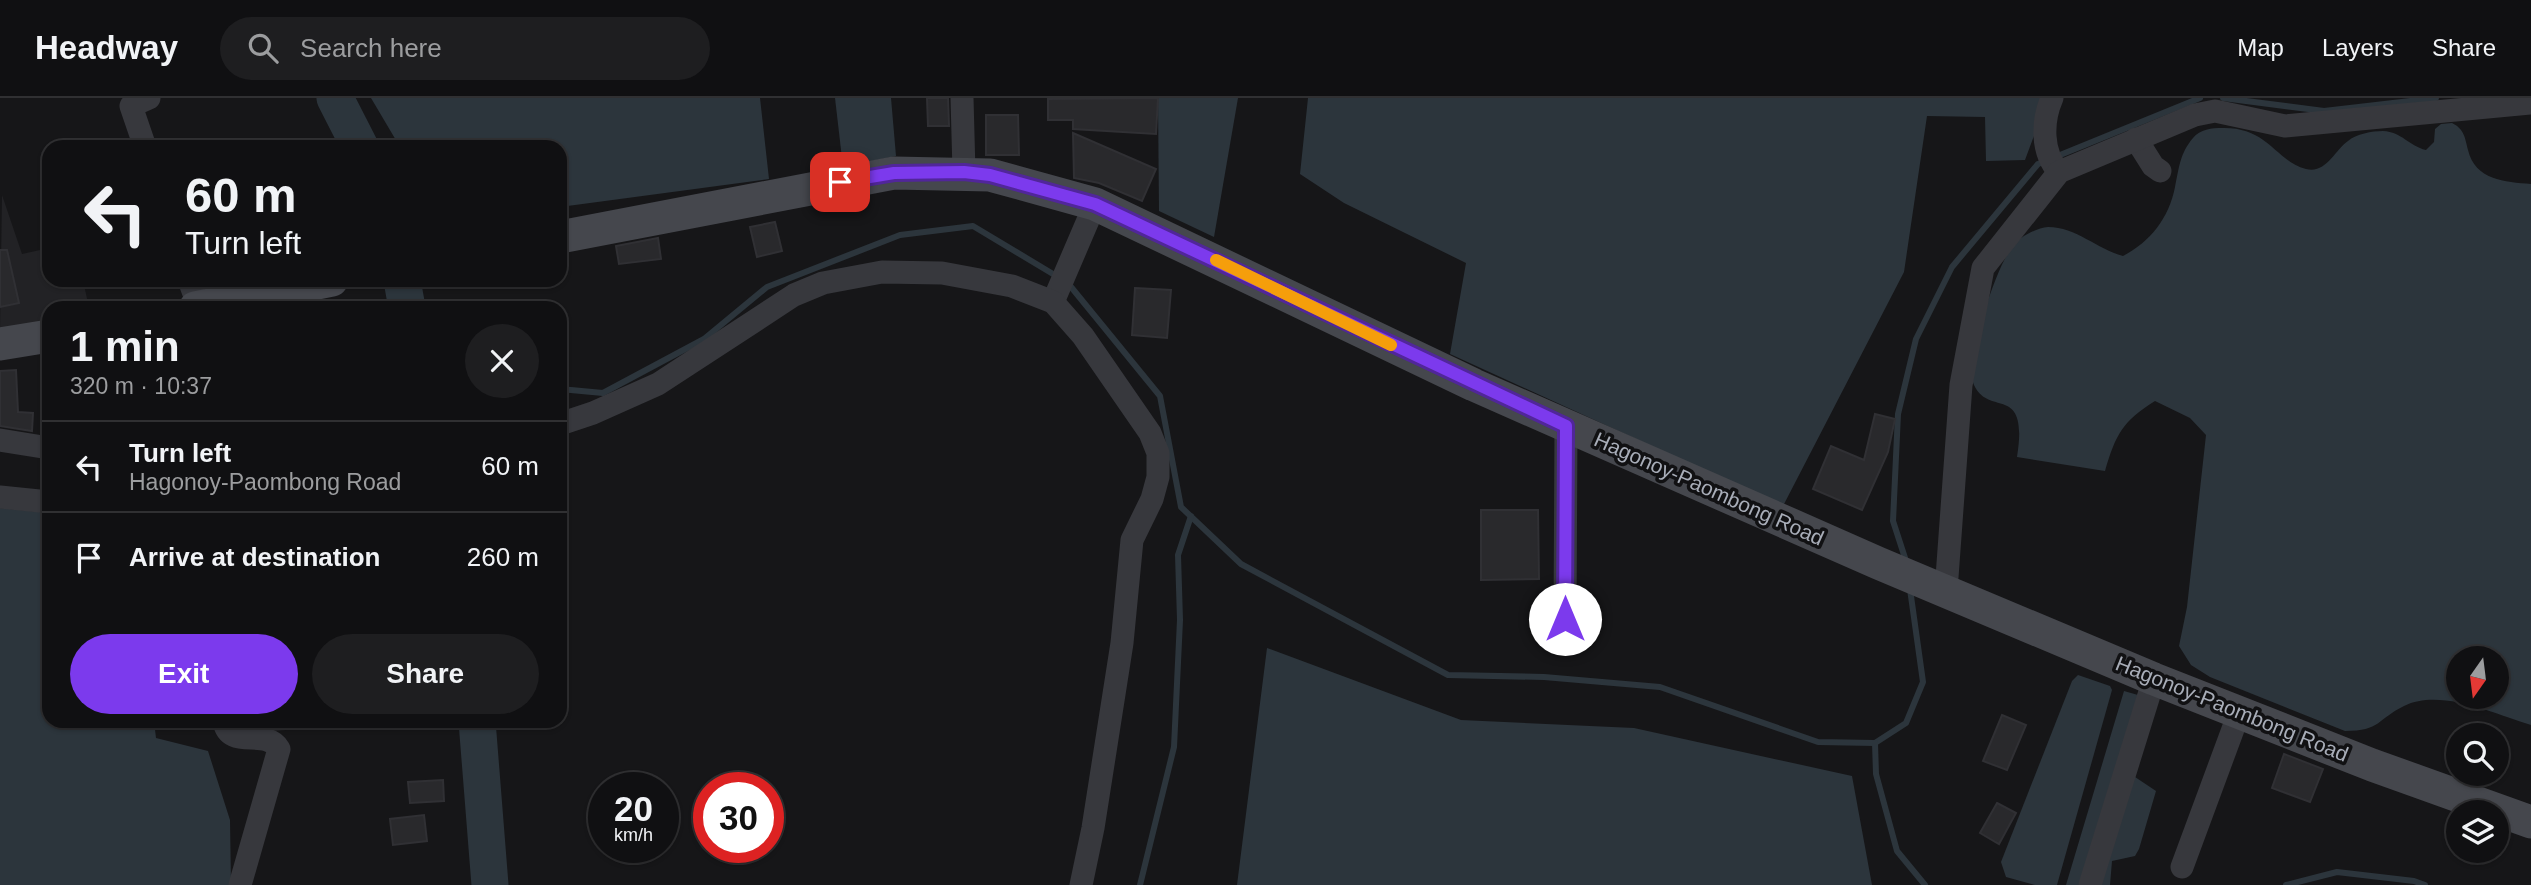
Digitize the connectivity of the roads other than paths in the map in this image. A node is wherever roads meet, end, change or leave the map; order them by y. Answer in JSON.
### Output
{"nodes":[{"id":1,"x":149,"y":98,"type":"edge"},
{"id":2,"x":962,"y":98,"type":"edge"},
{"id":3,"x":2052,"y":98,"type":"edge"},
{"id":4,"x":2531,"y":103,"type":"edge"},
{"id":5,"x":2136,"y":139,"type":"junction"},
{"id":6,"x":143,"y":140,"type":"edge"},
{"id":7,"x":2053,"y":163,"type":"junction"},
{"id":8,"x":2160,"y":171,"type":"dead end"},
{"id":9,"x":964,"y":172,"type":"junction"},
{"id":10,"x":1095,"y":204,"type":"junction"},
{"id":11,"x":567,"y":236,"type":"edge"},
{"id":12,"x":300,"y":287,"type":"edge"},
{"id":13,"x":1057,"y":293,"type":"junction"},
{"id":14,"x":231,"y":301,"type":"edge"},
{"id":15,"x":42,"y":337,"type":"edge"},
{"id":16,"x":0,"y":344,"type":"edge"},
{"id":17,"x":567,"y":422,"type":"edge"},
{"id":18,"x":1566,"y":426,"type":"junction"},
{"id":19,"x":0,"y":440,"type":"edge"},
{"id":20,"x":42,"y":447,"type":"edge"},
{"id":21,"x":0,"y":497,"type":"edge"},
{"id":22,"x":42,"y":501,"type":"edge"},
{"id":23,"x":1938,"y":588,"type":"junction"},
{"id":24,"x":1565,"y":619,"type":"dead end"},
{"id":25,"x":2154,"y":679,"type":"junction"},
{"id":26,"x":2239,"y":713,"type":"junction"},
{"id":27,"x":225,"y":728,"type":"edge"},
{"id":28,"x":2531,"y":822,"type":"edge"},
{"id":29,"x":2182,"y":867,"type":"dead end"},
{"id":30,"x":240,"y":885,"type":"edge"},
{"id":31,"x":1081,"y":885,"type":"edge"},
{"id":32,"x":2090,"y":885,"type":"edge"}],
"edges":[{"from":1,"to":6,"type":"street"},
{"from":2,"to":9,"type":"street"},
{"from":3,"to":7,"type":"street"},
{"from":4,"to":5,"type":"street"},
{"from":5,"to":7,"type":"street"},
{"from":5,"to":8,"type":"street"},
{"from":7,"to":23,"type":"street"},
{"from":9,"to":10,"type":"main road","name":"Hagonoy-Paombong Road"},
{"from":9,"to":11,"type":"main road","name":"Hagonoy-Paombong Road"},
{"from":10,"to":13,"type":"street"},
{"from":10,"to":18,"type":"main road","name":"Hagonoy-Paombong Road"},
{"from":12,"to":14,"type":"main road"},
{"from":13,"to":17,"type":"street"},
{"from":13,"to":31,"type":"street"},
{"from":15,"to":16,"type":"main road"},
{"from":18,"to":23,"type":"main road","name":"Hagonoy-Paombong Road"},
{"from":18,"to":24,"type":"street"},
{"from":19,"to":20,"type":"street"},
{"from":21,"to":22,"type":"street"},
{"from":23,"to":25,"type":"main road","name":"Hagonoy-Paombong Road"},
{"from":25,"to":26,"type":"main road","name":"Hagonoy-Paombong Road"},
{"from":25,"to":32,"type":"street"},
{"from":26,"to":28,"type":"main road","name":"Hagonoy-Paombong Road"},
{"from":26,"to":29,"type":"street"},
{"from":27,"to":30,"type":"street"}]}
